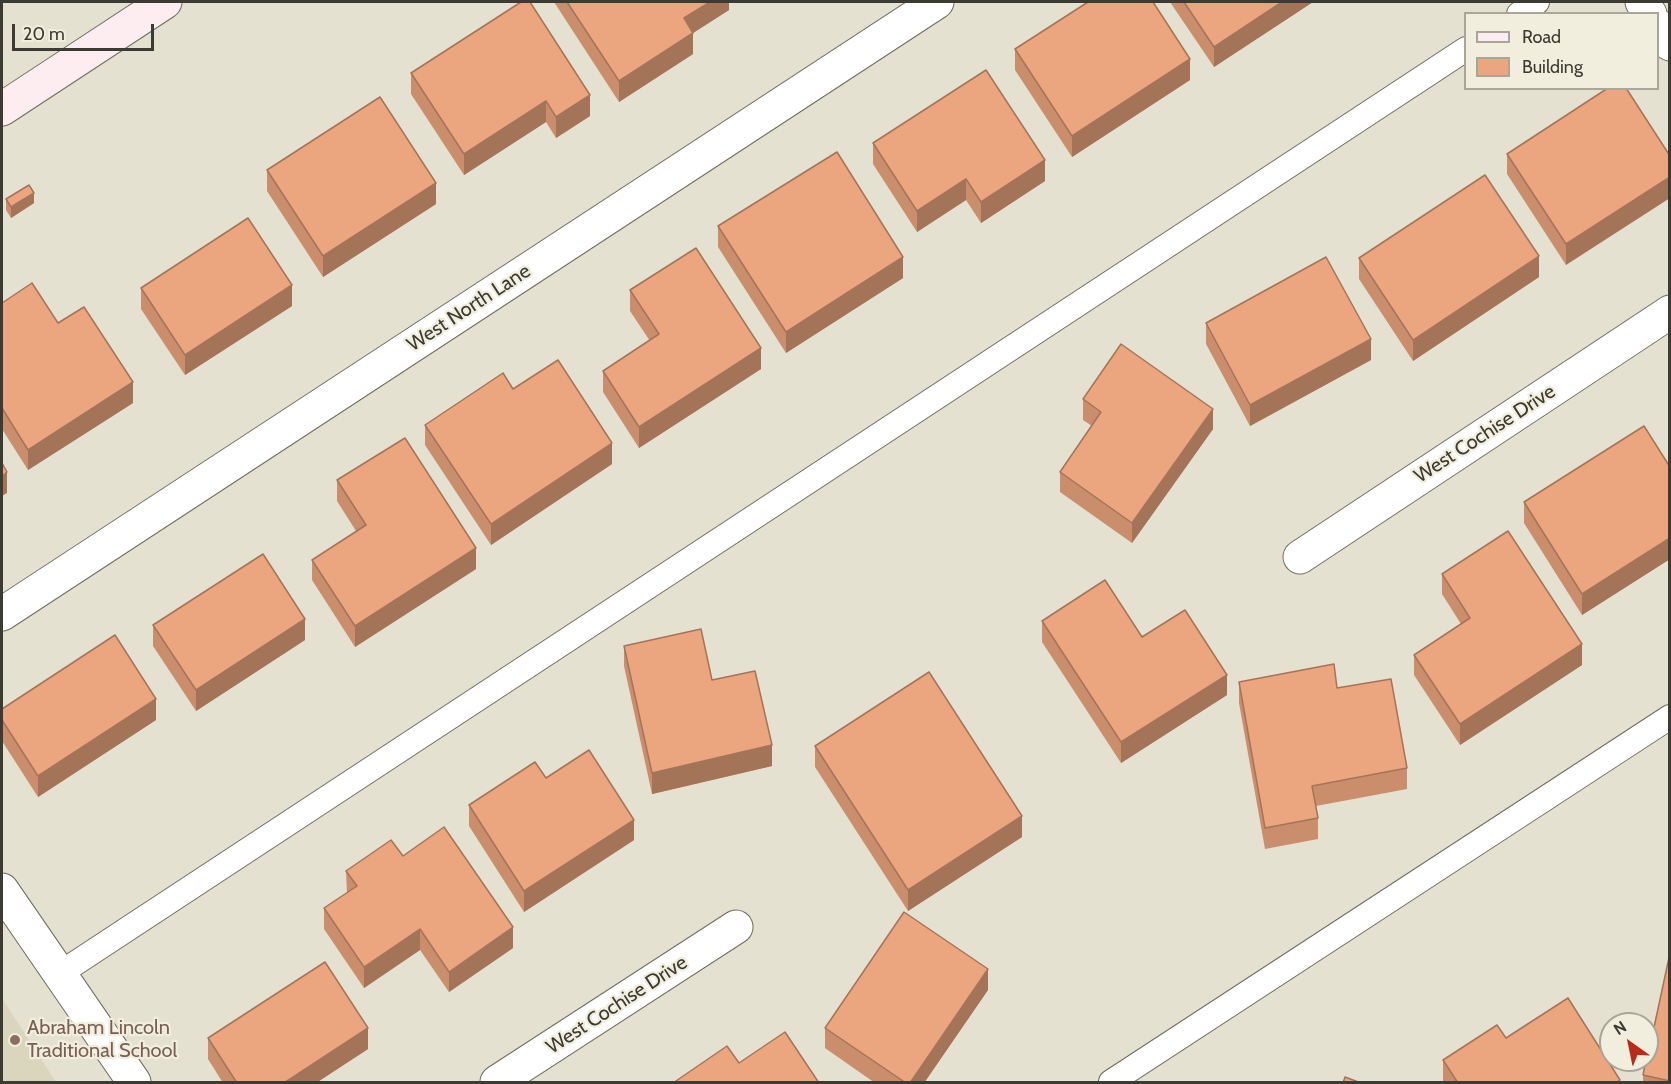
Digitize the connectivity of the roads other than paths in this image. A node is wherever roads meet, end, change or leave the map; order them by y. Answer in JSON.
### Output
{"nodes":[{"id":1,"x":165,"y":2,"type":"edge"},
{"id":2,"x":937,"y":2,"type":"edge"},
{"id":3,"x":1537,"y":2,"type":"edge"},
{"id":4,"x":1522,"y":12,"type":"edge"},
{"id":5,"x":1659,"y":28,"type":"edge"},
{"id":6,"x":1670,"y":44,"type":"edge"},
{"id":7,"x":1464,"y":49,"type":"edge"},
{"id":8,"x":2,"y":109,"type":"edge"},
{"id":9,"x":1670,"y":312,"type":"edge"},
{"id":10,"x":1300,"y":557,"type":"dead end"},
{"id":11,"x":2,"y":614,"type":"edge"},
{"id":12,"x":1670,"y":717,"type":"edge"},
{"id":13,"x":2,"y":890,"type":"edge"},
{"id":14,"x":736,"y":927,"type":"dead end"},
{"id":15,"x":60,"y":974,"type":"junction"},
{"id":16,"x":134,"y":1083,"type":"edge"},
{"id":17,"x":497,"y":1083,"type":"edge"},
{"id":18,"x":1111,"y":1083,"type":"edge"}],
"edges":[{"from":1,"to":8,"type":"main road"},
{"from":2,"to":11,"type":"street","name":"West North Lane"},
{"from":3,"to":4,"type":"lane"},
{"from":5,"to":6,"type":"street"},
{"from":7,"to":15,"type":"lane"},
{"from":9,"to":10,"type":"street","name":"West Cochise Drive"},
{"from":12,"to":18,"type":"lane"},
{"from":13,"to":15,"type":"street"},
{"from":14,"to":17,"type":"street","name":"West Cochise Drive"},
{"from":15,"to":16,"type":"street"}]}
